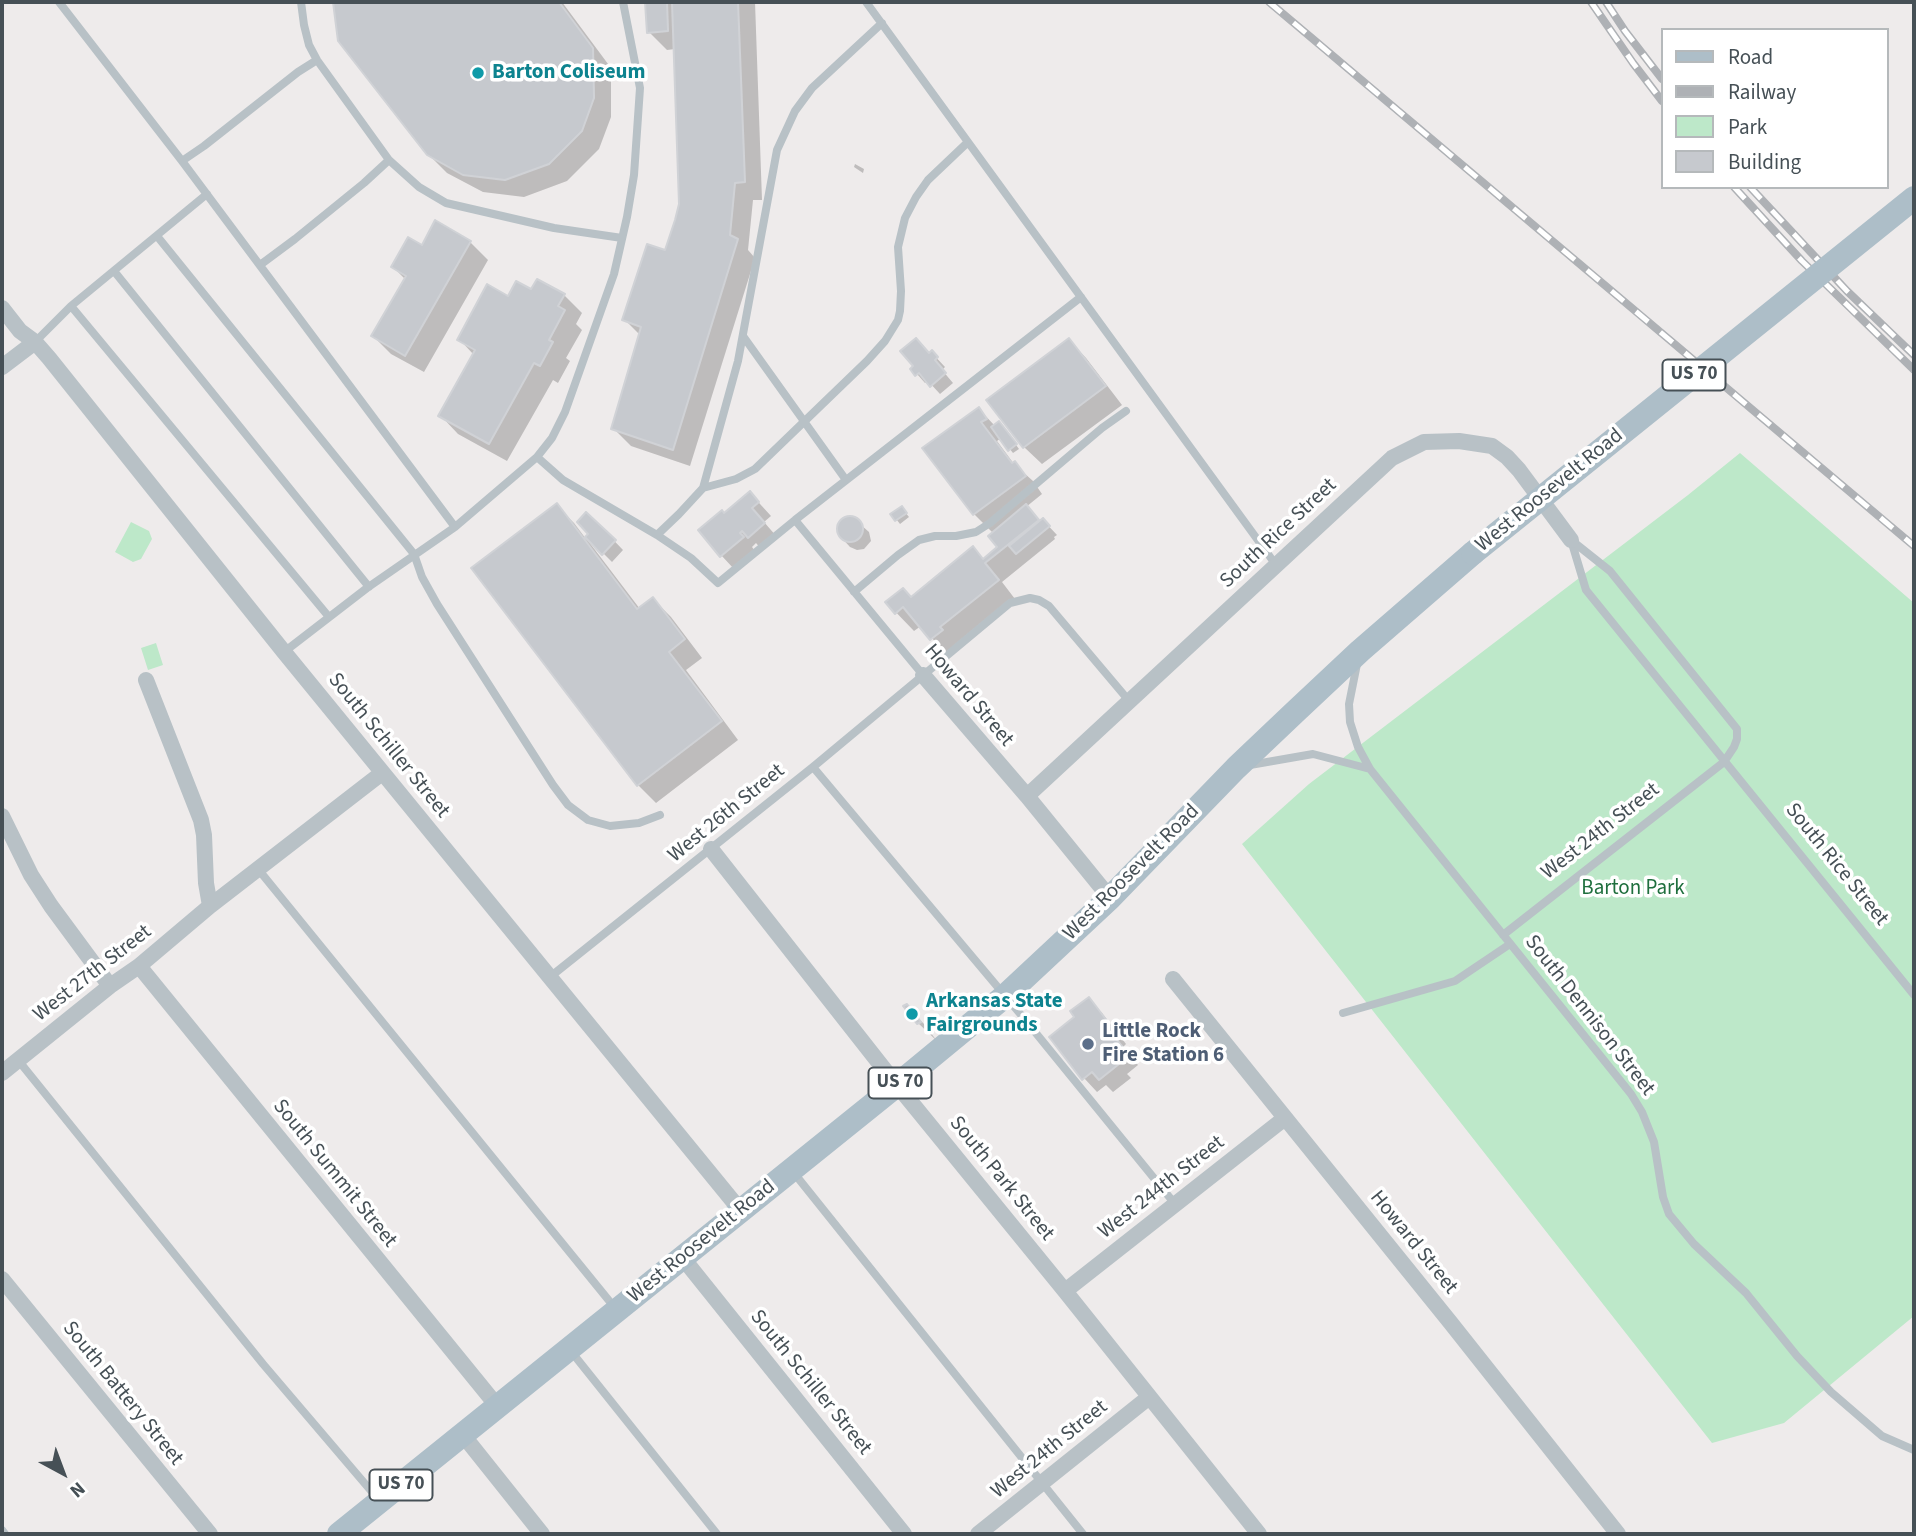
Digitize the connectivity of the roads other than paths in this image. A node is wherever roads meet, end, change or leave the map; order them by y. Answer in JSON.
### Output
{"nodes":[{"id":1,"x":59,"y":2,"type":"edge"},
{"id":2,"x":301,"y":2,"type":"edge"},
{"id":3,"x":623,"y":2,"type":"edge"},
{"id":4,"x":866,"y":2,"type":"edge"},
{"id":5,"x":882,"y":23,"type":"junction"},
{"id":6,"x":317,"y":60,"type":"junction"},
{"id":7,"x":968,"y":142,"type":"junction"},
{"id":8,"x":389,"y":160,"type":"junction"},
{"id":9,"x":182,"y":161,"type":"junction"},
{"id":10,"x":207,"y":194,"type":"junction"},
{"id":11,"x":1914,"y":198,"type":"edge"},
{"id":12,"x":157,"y":236,"type":"junction"},
{"id":13,"x":622,"y":239,"type":"junction"},
{"id":14,"x":260,"y":265,"type":"junction"},
{"id":15,"x":114,"y":271,"type":"junction"},
{"id":16,"x":1081,"y":297,"type":"junction"},
{"id":17,"x":71,"y":306,"type":"junction"},
{"id":18,"x":2,"y":308,"type":"edge"},
{"id":19,"x":743,"y":336,"type":"junction"},
{"id":20,"x":35,"y":342,"type":"junction"},
{"id":21,"x":2,"y":367,"type":"edge"},
{"id":22,"x":1126,"y":411,"type":"dead end"},
{"id":23,"x":804,"y":421,"type":"junction"},
{"id":24,"x":537,"y":457,"type":"junction"},
{"id":25,"x":846,"y":480,"type":"junction"},
{"id":26,"x":703,"y":488,"type":"junction"},
{"id":27,"x":795,"y":520,"type":"junction"},
{"id":28,"x":455,"y":527,"type":"junction"},
{"id":29,"x":657,"y":535,"type":"junction"},
{"id":30,"x":1571,"y":540,"type":"junction"},
{"id":31,"x":414,"y":554,"type":"junction"},
{"id":32,"x":1276,"y":565,"type":"junction"},
{"id":33,"x":369,"y":587,"type":"junction"},
{"id":34,"x":854,"y":592,"type":"junction"},
{"id":35,"x":329,"y":617,"type":"junction"},
{"id":36,"x":1360,"y":651,"type":"junction"},
{"id":37,"x":284,"y":652,"type":"junction"},
{"id":38,"x":923,"y":675,"type":"junction"},
{"id":39,"x":146,"y":680,"type":"dead end"},
{"id":40,"x":1130,"y":702,"type":"junction"},
{"id":41,"x":1724,"y":762,"type":"junction"},
{"id":42,"x":813,"y":767,"type":"junction"},
{"id":43,"x":1236,"y":768,"type":"junction"},
{"id":44,"x":1370,"y":769,"type":"junction"},
{"id":45,"x":382,"y":773,"type":"junction"},
{"id":46,"x":1027,"y":796,"type":"junction"},
{"id":47,"x":660,"y":815,"type":"dead end"},
{"id":48,"x":2,"y":816,"type":"edge"},
{"id":49,"x":711,"y":849,"type":"junction"},
{"id":50,"x":258,"y":869,"type":"junction"},
{"id":51,"x":1110,"y":898,"type":"junction"},
{"id":52,"x":210,"y":906,"type":"junction"},
{"id":53,"x":1503,"y":935,"type":"junction"},
{"id":54,"x":1510,"y":944,"type":"junction"},
{"id":55,"x":139,"y":966,"type":"junction"},
{"id":56,"x":550,"y":977,"type":"junction"},
{"id":57,"x":1173,"y":979,"type":"dead end"},
{"id":58,"x":110,"y":986,"type":"junction"},
{"id":59,"x":1914,"y":995,"type":"edge"},
{"id":60,"x":1005,"y":996,"type":"junction"},
{"id":61,"x":1343,"y":1013,"type":"dead end"},
{"id":62,"x":18,"y":1060,"type":"junction"},
{"id":63,"x":2,"y":1073,"type":"edge"},
{"id":64,"x":897,"y":1085,"type":"junction"},
{"id":65,"x":1285,"y":1118,"type":"junction"},
{"id":66,"x":792,"y":1170,"type":"junction"},
{"id":67,"x":1175,"y":1205,"type":"junction"},
{"id":68,"x":741,"y":1211,"type":"junction"},
{"id":69,"x":682,"y":1257,"type":"junction"},
{"id":70,"x":2,"y":1279,"type":"edge"},
{"id":71,"x":1065,"y":1291,"type":"junction"},
{"id":72,"x":617,"y":1310,"type":"junction"},
{"id":73,"x":569,"y":1349,"type":"junction"},
{"id":74,"x":1149,"y":1398,"type":"junction"},
{"id":75,"x":498,"y":1407,"type":"junction"},
{"id":76,"x":463,"y":1435,"type":"junction"},
{"id":77,"x":1914,"y":1450,"type":"edge"},
{"id":78,"x":1042,"y":1483,"type":"junction"},
{"id":79,"x":380,"y":1501,"type":"junction"},
{"id":80,"x":2,"y":1530,"type":"edge"},
{"id":81,"x":5,"y":1534,"type":"edge"},
{"id":82,"x":210,"y":1534,"type":"edge"},
{"id":83,"x":339,"y":1534,"type":"edge"},
{"id":84,"x":542,"y":1534,"type":"edge"},
{"id":85,"x":717,"y":1534,"type":"edge"},
{"id":86,"x":904,"y":1534,"type":"edge"},
{"id":87,"x":978,"y":1534,"type":"edge"},
{"id":88,"x":1083,"y":1534,"type":"edge"},
{"id":89,"x":1259,"y":1534,"type":"edge"},
{"id":90,"x":1618,"y":1534,"type":"edge"}],
"edges":[{"from":1,"to":9,"type":"lane"},
{"from":2,"to":6,"type":"lane"},
{"from":3,"to":13,"type":"lane"},
{"from":4,"to":5,"type":"lane"},
{"from":5,"to":7,"type":"lane"},
{"from":5,"to":19,"type":"lane"},
{"from":6,"to":8,"type":"lane"},
{"from":6,"to":9,"type":"lane"},
{"from":7,"to":16,"type":"lane"},
{"from":7,"to":23,"type":"lane"},
{"from":8,"to":13,"type":"lane"},
{"from":8,"to":14,"type":"lane"},
{"from":9,"to":10,"type":"lane"},
{"from":10,"to":12,"type":"lane"},
{"from":10,"to":14,"type":"lane"},
{"from":11,"to":36,"type":"main road","name":"West Roosevelt Road","number":"US 70","bridge":true},
{"from":12,"to":15,"type":"lane"},
{"from":12,"to":31,"type":"lane"},
{"from":13,"to":24,"type":"lane"},
{"from":14,"to":28,"type":"lane"},
{"from":15,"to":17,"type":"lane"},
{"from":15,"to":33,"type":"lane"},
{"from":16,"to":25,"type":"lane"},
{"from":16,"to":32,"type":"lane"},
{"from":17,"to":20,"type":"lane"},
{"from":17,"to":35,"type":"lane"},
{"from":18,"to":20,"type":"street","name":"South Schiller Street"},
{"from":19,"to":23,"type":"lane"},
{"from":19,"to":26,"type":"lane"},
{"from":20,"to":21,"type":"street"},
{"from":20,"to":37,"type":"street","name":"South Schiller Street"},
{"from":22,"to":34,"type":"lane"},
{"from":23,"to":25,"type":"lane"},
{"from":23,"to":26,"type":"lane"},
{"from":24,"to":28,"type":"lane"},
{"from":24,"to":29,"type":"lane"},
{"from":25,"to":27,"type":"lane"},
{"from":26,"to":29,"type":"lane"},
{"from":27,"to":29,"type":"lane"},
{"from":27,"to":34,"type":"lane","name":"Howard Street"},
{"from":28,"to":31,"type":"lane"},
{"from":30,"to":32,"type":"street","name":"South Rice Street"},
{"from":30,"to":41,"type":"lane","name":"South Rice Street"},
{"from":30,"to":41,"type":"lane","name":"South Rice Street"},
{"from":31,"to":33,"type":"lane"},
{"from":31,"to":47,"type":"lane"},
{"from":32,"to":40,"type":"street","name":"South Rice Street"},
{"from":33,"to":35,"type":"lane"},
{"from":34,"to":38,"type":"lane","name":"Howard Street"},
{"from":35,"to":37,"type":"lane"},
{"from":36,"to":43,"type":"main road","name":"West Roosevelt Road","number":"US 70"},
{"from":36,"to":44,"type":"lane","name":"South Dennison Street"},
{"from":37,"to":45,"type":"street","name":"South Schiller Street"},
{"from":38,"to":40,"type":"lane","name":"West 26th Street"},
{"from":38,"to":42,"type":"lane","name":"West 26th Street"},
{"from":38,"to":46,"type":"street","name":"Howard Street"},
{"from":39,"to":52,"type":"street"},
{"from":40,"to":46,"type":"street","name":"South Rice Street"},
{"from":41,"to":53,"type":"lane","name":"West 24th Street"},
{"from":41,"to":59,"type":"lane","name":"South Rice Street"},
{"from":42,"to":49,"type":"lane","name":"West 26th Street"},
{"from":42,"to":60,"type":"lane"},
{"from":43,"to":44,"type":"lane"},
{"from":43,"to":51,"type":"main road","name":"West Roosevelt Road","number":"US 70"},
{"from":44,"to":53,"type":"lane","name":"South Dennison Street"},
{"from":45,"to":50,"type":"street","name":"West 27th Street"},
{"from":45,"to":56,"type":"street","name":"South Schiller Street"},
{"from":46,"to":51,"type":"street","name":"Howard Street"},
{"from":48,"to":58,"type":"street"},
{"from":49,"to":56,"type":"lane","name":"West 26th Street"},
{"from":49,"to":64,"type":"street","name":"South Park Street"},
{"from":50,"to":52,"type":"street","name":"West 27th Street"},
{"from":50,"to":72,"type":"lane"},
{"from":51,"to":60,"type":"main road","name":"West Roosevelt Road","number":"US 70"},
{"from":52,"to":55,"type":"street","name":"West 27th Street"},
{"from":53,"to":54,"type":"lane","name":"South Dennison Street"},
{"from":54,"to":61,"type":"lane"},
{"from":54,"to":77,"type":"lane","name":"South Dennison Street"},
{"from":55,"to":58,"type":"street","name":"West 27th Street"},
{"from":55,"to":75,"type":"street","name":"South Summit Street"},
{"from":56,"to":68,"type":"street","name":"South Schiller Street"},
{"from":57,"to":65,"type":"street","name":"Howard Street"},
{"from":58,"to":62,"type":"street","name":"West 27th Street"},
{"from":60,"to":64,"type":"main road","name":"West Roosevelt Road","number":"US 70"},
{"from":60,"to":67,"type":"lane"},
{"from":62,"to":63,"type":"street","name":"West 27th Street"},
{"from":62,"to":79,"type":"lane"},
{"from":64,"to":66,"type":"main road","name":"West Roosevelt Road","number":"US 70"},
{"from":64,"to":71,"type":"street","name":"South Park Street"},
{"from":65,"to":67,"type":"street","name":"West 244th Street"},
{"from":65,"to":90,"type":"street","name":"Howard Street"},
{"from":66,"to":68,"type":"main road","name":"West Roosevelt Road","number":"US 70"},
{"from":66,"to":78,"type":"lane"},
{"from":67,"to":71,"type":"street","name":"West 244th Street"},
{"from":68,"to":69,"type":"main road","name":"West Roosevelt Road","number":"US 70"},
{"from":69,"to":72,"type":"main road","name":"West Roosevelt Road","number":"US 70"},
{"from":69,"to":86,"type":"street","name":"South Schiller Street"},
{"from":70,"to":82,"type":"street","name":"South Battery Street"},
{"from":71,"to":74,"type":"street","name":"South Park Street"},
{"from":72,"to":73,"type":"main road","name":"West Roosevelt Road","number":"US 70"},
{"from":73,"to":75,"type":"main road","name":"West Roosevelt Road","number":"US 70"},
{"from":73,"to":85,"type":"lane"},
{"from":74,"to":78,"type":"street","name":"West 24th Street"},
{"from":74,"to":89,"type":"street","name":"South Park Street"},
{"from":75,"to":76,"type":"main road","name":"West Roosevelt Road","number":"US 70"},
{"from":76,"to":79,"type":"main road","name":"West Roosevelt Road","number":"US 70"},
{"from":76,"to":84,"type":"street"},
{"from":78,"to":87,"type":"street","name":"West 24th Street"},
{"from":78,"to":88,"type":"lane"},
{"from":79,"to":83,"type":"main road","name":"West Roosevelt Road","number":"US 70"},
{"from":80,"to":81,"type":"lane"}]}
